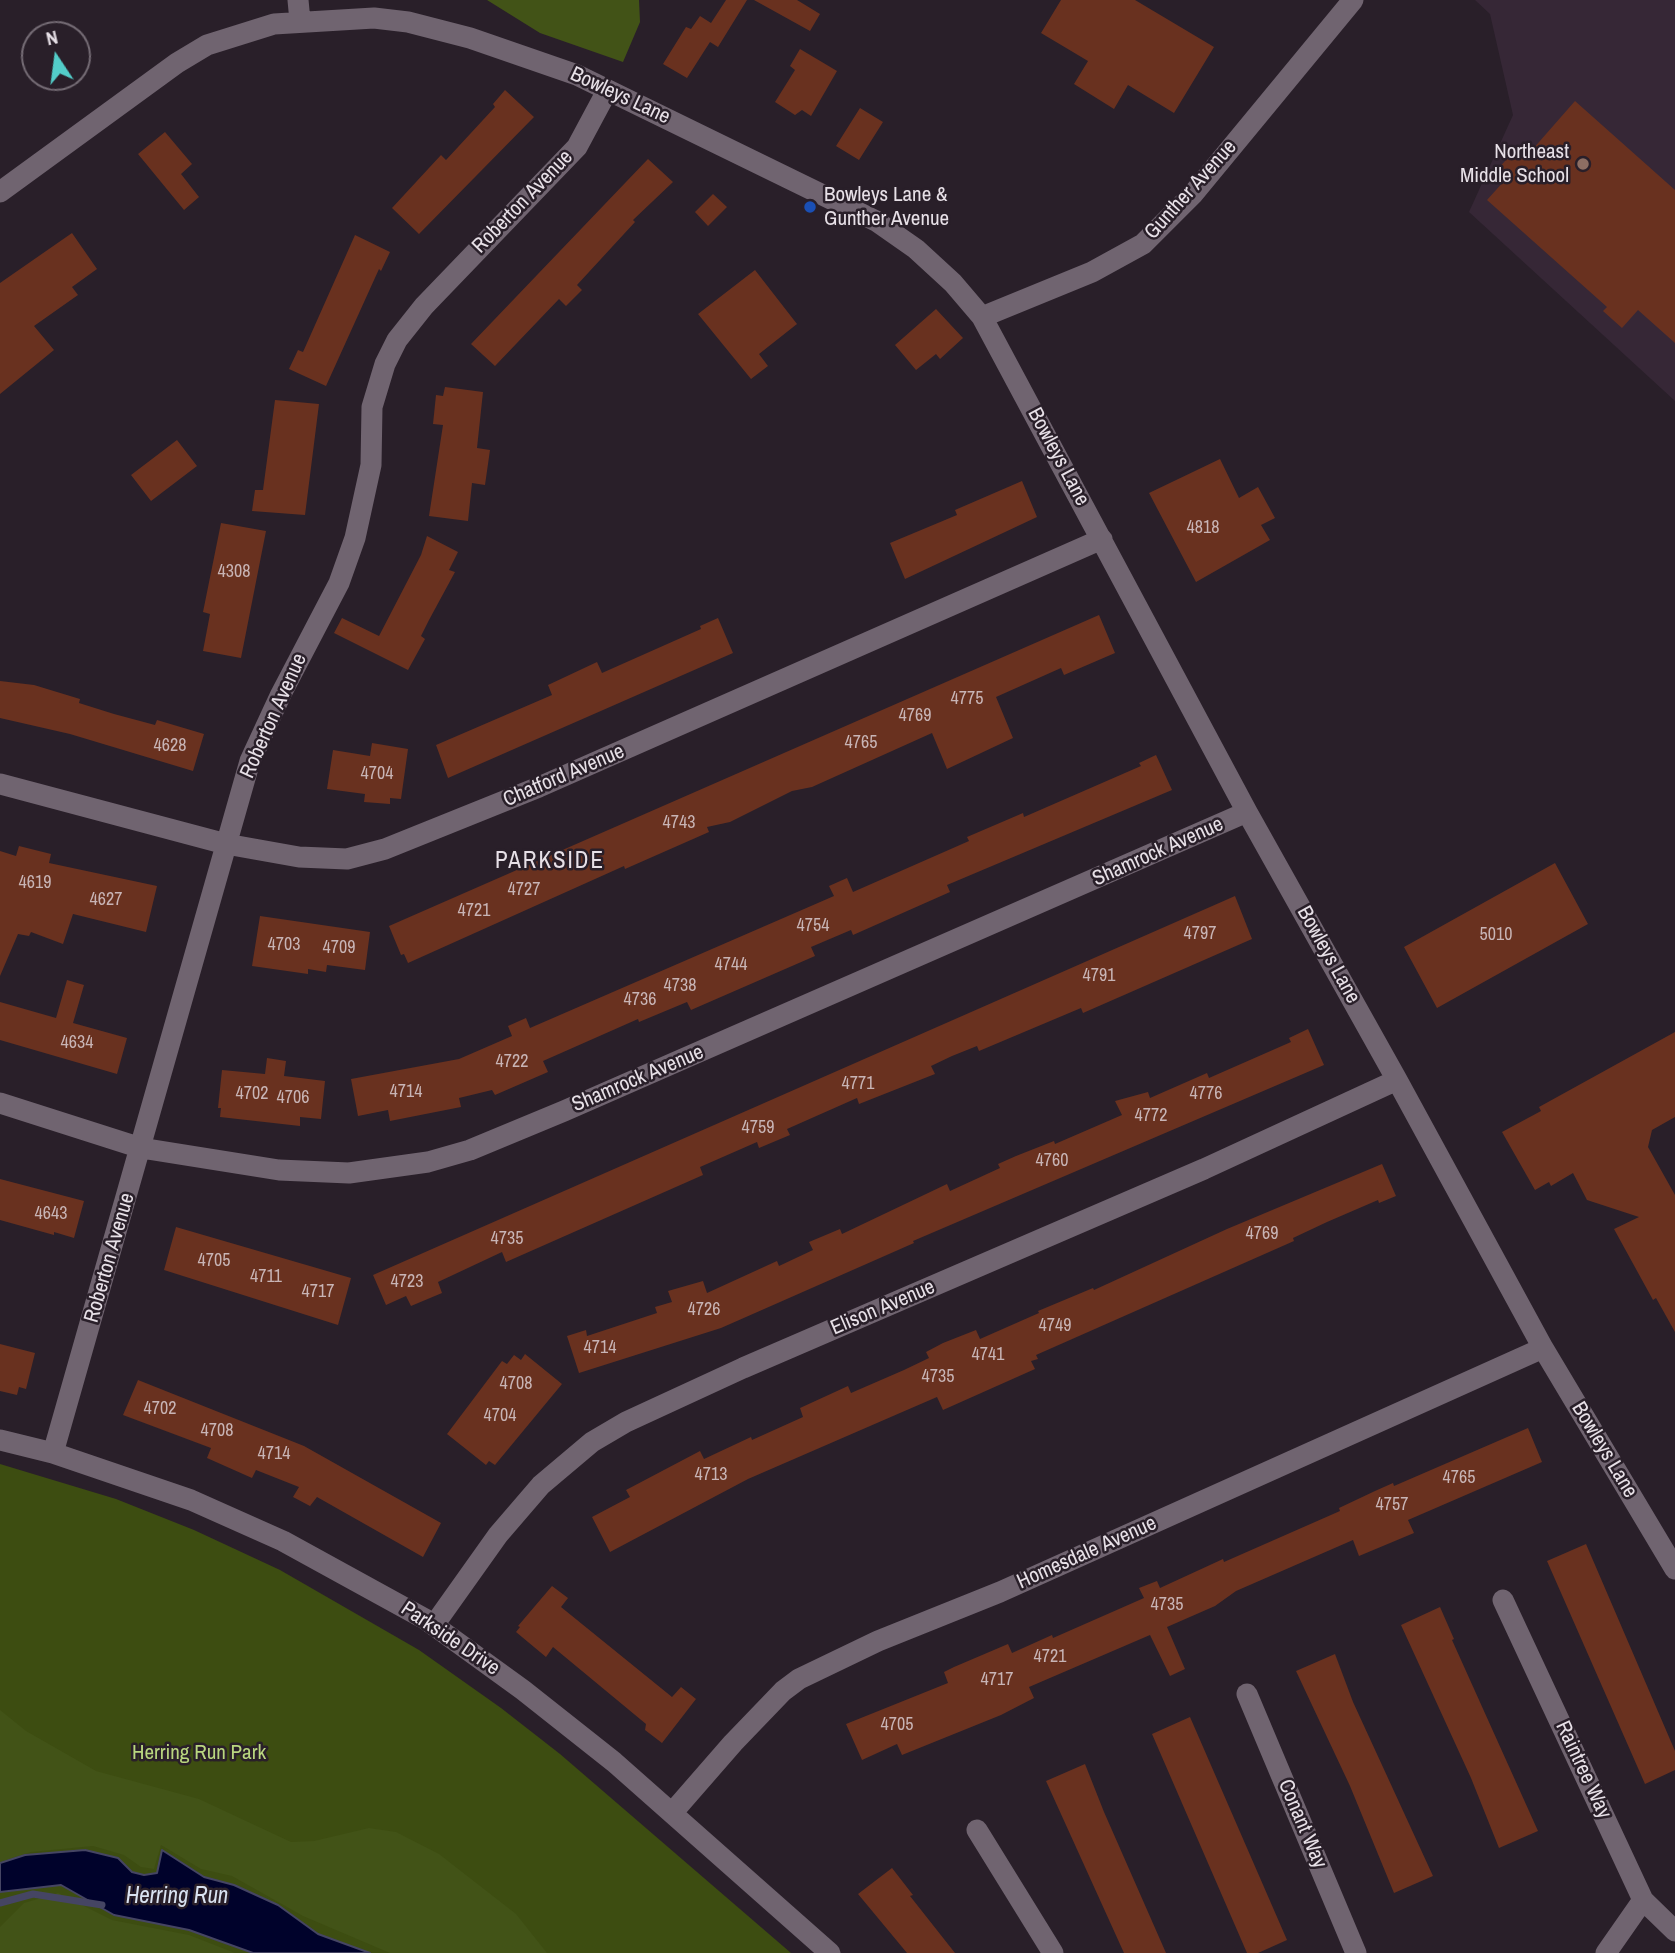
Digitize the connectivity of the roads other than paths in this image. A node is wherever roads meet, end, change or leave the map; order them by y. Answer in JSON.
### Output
{"nodes":[{"id":1,"x":1353,"y":0,"type":"edge"},
{"id":2,"x":299,"y":11,"type":"edge"},
{"id":3,"x":607,"y":91,"type":"junction"},
{"id":4,"x":0,"y":192,"type":"edge"},
{"id":5,"x":982,"y":317,"type":"junction"},
{"id":6,"x":1102,"y":539,"type":"junction"},
{"id":7,"x":0,"y":784,"type":"edge"},
{"id":8,"x":1247,"y":812,"type":"junction"},
{"id":9,"x":226,"y":844,"type":"junction"},
{"id":10,"x":1398,"y":1080,"type":"junction"},
{"id":11,"x":0,"y":1103,"type":"edge"},
{"id":12,"x":141,"y":1148,"type":"junction"},
{"id":13,"x":1542,"y":1348,"type":"junction"},
{"id":14,"x":0,"y":1440,"type":"edge"},
{"id":15,"x":53,"y":1453,"type":"junction"},
{"id":16,"x":1675,"y":1569,"type":"edge"},
{"id":17,"x":1503,"y":1601,"type":"dead end"},
{"id":18,"x":434,"y":1625,"type":"junction"},
{"id":19,"x":1247,"y":1695,"type":"dead end"},
{"id":20,"x":672,"y":1813,"type":"junction"},
{"id":21,"x":977,"y":1830,"type":"dead end"},
{"id":22,"x":1643,"y":1900,"type":"junction"},
{"id":23,"x":1675,"y":1931,"type":"edge"},
{"id":24,"x":830,"y":1953,"type":"edge"},
{"id":25,"x":1053,"y":1953,"type":"edge"},
{"id":26,"x":1356,"y":1953,"type":"edge"},
{"id":27,"x":1606,"y":1953,"type":"edge"}],
"edges":[{"from":1,"to":5,"type":"street","name":"Gunther Avenue"},
{"from":2,"to":3,"type":"street","name":"Bowleys Lane"},
{"from":2,"to":4,"type":"street","name":"Bowleys Lane"},
{"from":3,"to":5,"type":"street","name":"Bowleys Lane"},
{"from":3,"to":9,"type":"street","name":"Roberton Avenue"},
{"from":5,"to":6,"type":"street","name":"Bowleys Lane"},
{"from":6,"to":8,"type":"street","name":"Bowleys Lane"},
{"from":6,"to":9,"type":"street","name":"Chatford Avenue"},
{"from":7,"to":9,"type":"street","name":"Chatford Avenue"},
{"from":8,"to":10,"type":"street","name":"Bowleys Lane"},
{"from":8,"to":12,"type":"street","name":"Shamrock Avenue"},
{"from":9,"to":12,"type":"street","name":"Roberton Avenue"},
{"from":10,"to":13,"type":"street","name":"Bowleys Lane"},
{"from":10,"to":18,"type":"street","name":"Elison Avenue"},
{"from":11,"to":12,"type":"street","name":"Shamrock Avenue"},
{"from":12,"to":15,"type":"street","name":"Roberton Avenue"},
{"from":13,"to":16,"type":"street","name":"Bowleys Lane"},
{"from":13,"to":20,"type":"street","name":"Homesdale Avenue"},
{"from":14,"to":15,"type":"street","name":"Parkside Drive"},
{"from":15,"to":18,"type":"street","name":"Parkside Drive"},
{"from":17,"to":22,"type":"street","name":"Raintree Way"},
{"from":18,"to":20,"type":"street","name":"Parkside Drive"},
{"from":19,"to":26,"type":"street","name":"Conant Way"},
{"from":20,"to":24,"type":"street","name":"Parkside Drive"},
{"from":21,"to":25,"type":"street"},
{"from":22,"to":23,"type":"street","name":"Raintree Way"},
{"from":22,"to":27,"type":"street"}]}
